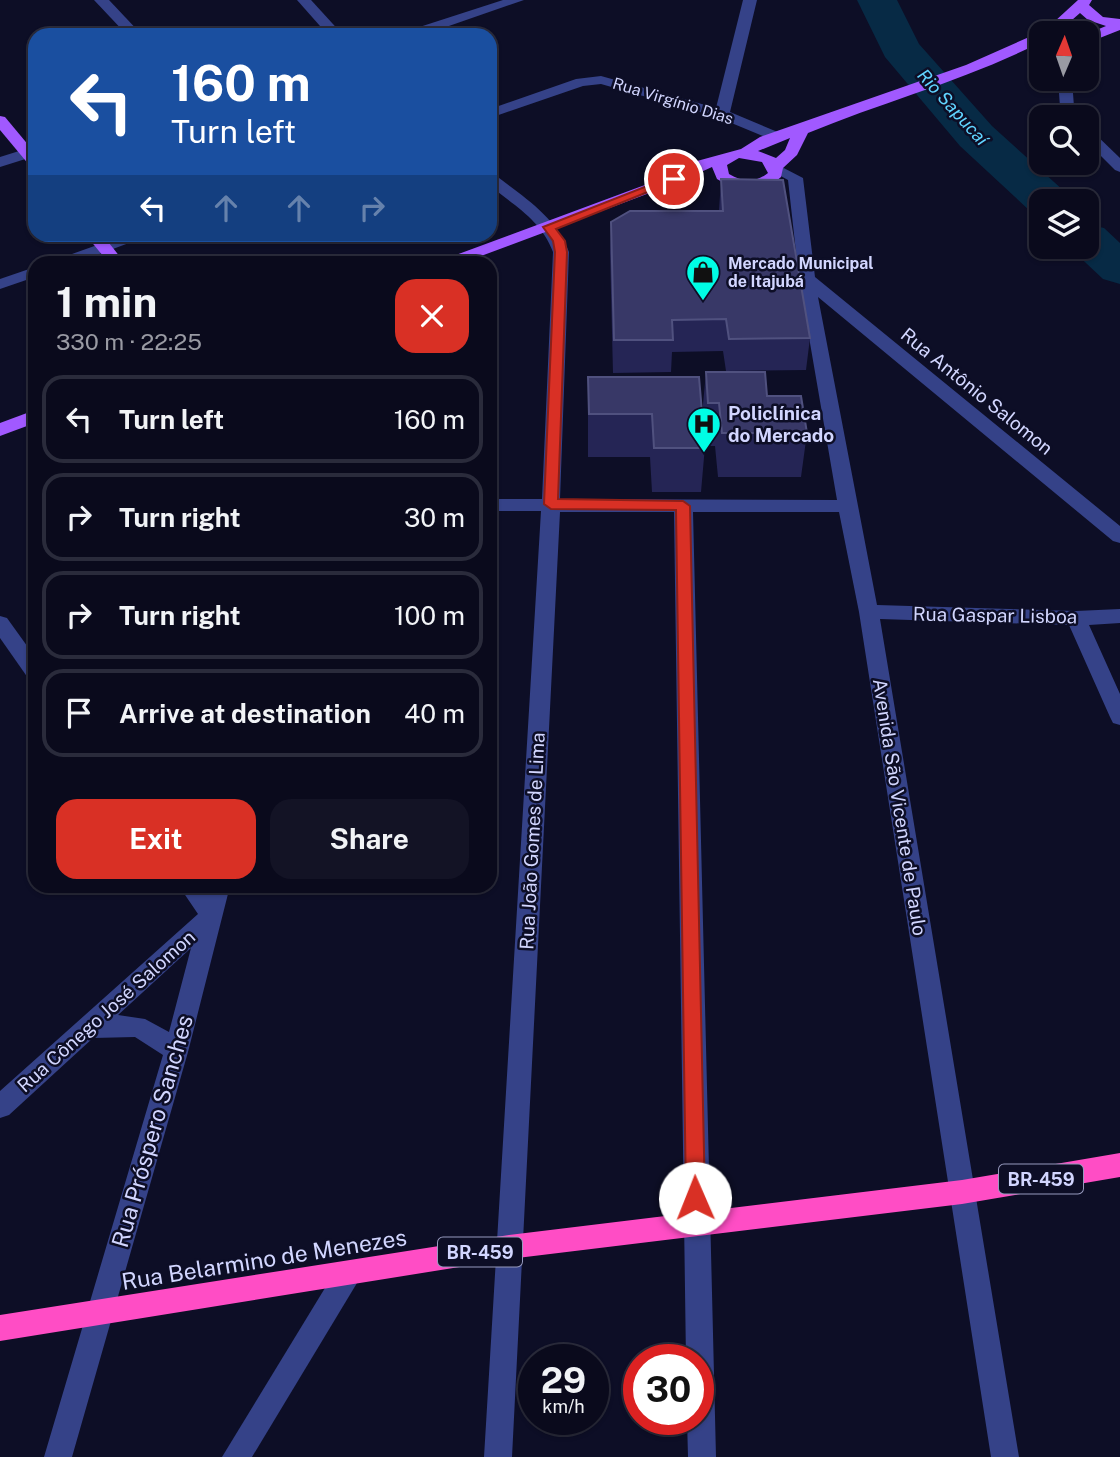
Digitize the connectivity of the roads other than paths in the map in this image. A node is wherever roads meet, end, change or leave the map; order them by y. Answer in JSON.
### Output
{"nodes":[{"id":1,"x":101,"y":0,"type":"edge"},
{"id":2,"x":304,"y":0,"type":"edge"},
{"id":3,"x":517,"y":0,"type":"edge"},
{"id":4,"x":750,"y":0,"type":"edge"},
{"id":5,"x":1084,"y":1,"type":"edge"},
{"id":6,"x":1062,"y":21,"type":"edge"},
{"id":7,"x":1120,"y":24,"type":"edge"},
{"id":8,"x":128,"y":28,"type":"edge"},
{"id":9,"x":330,"y":28,"type":"edge"},
{"id":10,"x":431,"y":28,"type":"edge"},
{"id":11,"x":1099,"y":37,"type":"edge"},
{"id":12,"x":1029,"y":44,"type":"edge"},
{"id":13,"x":1029,"y":52,"type":"edge"},
{"id":14,"x":1008,"y":55,"type":"junction"},
{"id":15,"x":497,"y":112,"type":"edge"},
{"id":16,"x":722,"y":114,"type":"junction"},
{"id":17,"x":0,"y":121,"type":"edge"},
{"id":18,"x":801,"y":131,"type":"junction"},
{"id":19,"x":775,"y":136,"type":"junction"},
{"id":20,"x":1099,"y":146,"type":"edge"},
{"id":21,"x":28,"y":152,"type":"edge"},
{"id":22,"x":745,"y":154,"type":"junction"},
{"id":23,"x":28,"y":157,"type":"edge"},
{"id":24,"x":723,"y":160,"type":"junction"},
{"id":25,"x":0,"y":162,"type":"edge"},
{"id":26,"x":776,"y":167,"type":"junction"},
{"id":27,"x":1120,"y":167,"type":"edge"},
{"id":28,"x":674,"y":179,"type":"junction"},
{"id":29,"x":728,"y":180,"type":"junction"},
{"id":30,"x":497,"y":184,"type":"edge"},
{"id":31,"x":756,"y":185,"type":"junction"},
{"id":32,"x":798,"y":211,"type":"junction"},
{"id":33,"x":549,"y":227,"type":"junction"},
{"id":34,"x":100,"y":242,"type":"edge"},
{"id":35,"x":122,"y":242,"type":"edge"},
{"id":36,"x":105,"y":248,"type":"junction"},
{"id":37,"x":82,"y":256,"type":"edge"},
{"id":38,"x":111,"y":256,"type":"edge"},
{"id":39,"x":468,"y":256,"type":"edge"},
{"id":40,"x":28,"y":274,"type":"edge"},
{"id":41,"x":807,"y":279,"type":"junction"},
{"id":42,"x":0,"y":284,"type":"edge"},
{"id":43,"x":28,"y":419,"type":"edge"},
{"id":44,"x":0,"y":430,"type":"edge"},
{"id":45,"x":551,"y":504,"type":"junction"},
{"id":46,"x":497,"y":505,"type":"edge"},
{"id":47,"x":683,"y":506,"type":"junction"},
{"id":48,"x":847,"y":506,"type":"junction"},
{"id":49,"x":1120,"y":536,"type":"edge"},
{"id":50,"x":869,"y":612,"type":"junction"},
{"id":51,"x":1120,"y":616,"type":"edge"},
{"id":52,"x":1076,"y":618,"type":"junction"},
{"id":53,"x":0,"y":623,"type":"edge"},
{"id":54,"x":28,"y":663,"type":"edge"},
{"id":55,"x":1120,"y":717,"type":"edge"},
{"id":56,"x":195,"y":893,"type":"edge"},
{"id":57,"x":217,"y":893,"type":"edge"},
{"id":58,"x":212,"y":915,"type":"junction"},
{"id":59,"x":86,"y":1029,"type":"junction"},
{"id":60,"x":176,"y":1052,"type":"junction"},
{"id":61,"x":0,"y":1107,"type":"edge"},
{"id":62,"x":1120,"y":1165,"type":"edge"},
{"id":63,"x":962,"y":1192,"type":"junction"},
{"id":64,"x":696,"y":1226,"type":"junction"},
{"id":65,"x":509,"y":1248,"type":"junction"},
{"id":66,"x":348,"y":1274,"type":"junction"},
{"id":67,"x":99,"y":1314,"type":"junction"},
{"id":68,"x":0,"y":1328,"type":"edge"},
{"id":69,"x":58,"y":1457,"type":"edge"},
{"id":70,"x":236,"y":1457,"type":"edge"},
{"id":71,"x":498,"y":1457,"type":"edge"},
{"id":72,"x":702,"y":1457,"type":"edge"},
{"id":73,"x":1004,"y":1457,"type":"edge"}],
"edges":[{"from":1,"to":8,"type":"street"},
{"from":2,"to":9,"type":"street"},
{"from":3,"to":10,"type":"street"},
{"from":4,"to":16,"type":"street"},
{"from":5,"to":6,"type":"main road"},
{"from":5,"to":7,"type":"main road"},
{"from":7,"to":11,"type":"main road"},
{"from":12,"to":14,"type":"main road"},
{"from":13,"to":14,"type":"main road"},
{"from":14,"to":18,"type":"main road"},
{"from":15,"to":16,"type":"street","name":"Rua Virgínio Dias"},
{"from":16,"to":19,"type":"street","name":"Rua Virgínio Dias"},
{"from":17,"to":21,"type":"main road"},
{"from":18,"to":19,"type":"main road"},
{"from":18,"to":26,"type":"main road"},
{"from":19,"to":22,"type":"main road"},
{"from":20,"to":27,"type":"street"},
{"from":22,"to":24,"type":"main road"},
{"from":22,"to":26,"type":"main road"},
{"from":23,"to":25,"type":"street"},
{"from":24,"to":28,"type":"main road"},
{"from":24,"to":29,"type":"main road"},
{"from":26,"to":31,"type":"main road"},
{"from":26,"to":32,"type":"street","name":"Avenida São Vicente de Paulo"},
{"from":28,"to":29,"type":"main road"},
{"from":28,"to":33,"type":"main road"},
{"from":29,"to":31,"type":"main road"},
{"from":30,"to":33,"type":"street"},
{"from":31,"to":32,"type":"street"},
{"from":32,"to":41,"type":"street","name":"Avenida São Vicente de Paulo"},
{"from":33,"to":39,"type":"main road"},
{"from":33,"to":45,"type":"street","name":"Rua João Gomes de Lima"},
{"from":34,"to":36,"type":"main road"},
{"from":35,"to":36,"type":"street"},
{"from":36,"to":37,"type":"street"},
{"from":36,"to":38,"type":"main road"},
{"from":40,"to":42,"type":"street"},
{"from":41,"to":48,"type":"street","name":"Avenida São Vicente de Paulo"},
{"from":41,"to":49,"type":"street","name":"Rua Antônio Salomon"},
{"from":43,"to":44,"type":"main road"},
{"from":45,"to":46,"type":"street"},
{"from":45,"to":47,"type":"street"},
{"from":45,"to":65,"type":"street","name":"Rua João Gomes de Lima"},
{"from":47,"to":48,"type":"street"},
{"from":47,"to":64,"type":"street"},
{"from":48,"to":50,"type":"street","name":"Avenida São Vicente de Paulo"},
{"from":50,"to":52,"type":"street","name":"Rua Gaspar Lisboa"},
{"from":50,"to":63,"type":"street","name":"Avenida São Vicente de Paulo"},
{"from":51,"to":52,"type":"street","name":"Rua Gaspar Lisboa"},
{"from":52,"to":55,"type":"street"},
{"from":53,"to":54,"type":"street"},
{"from":56,"to":58,"type":"street"},
{"from":57,"to":58,"type":"street","name":"Rua Próspero Sanches"},
{"from":58,"to":59,"type":"street","name":"Rua Cônego José Salomon"},
{"from":58,"to":60,"type":"street","name":"Rua Próspero Sanches"},
{"from":59,"to":60,"type":"street"},
{"from":59,"to":61,"type":"street","name":"Rua Cônego José Salomon"},
{"from":60,"to":67,"type":"street","name":"Rua Próspero Sanches"},
{"from":62,"to":63,"type":"highway","name":"Rua Belarmino de Menezes","number":"BR-459"},
{"from":63,"to":64,"type":"highway","name":"Rua Belarmino de Menezes","number":"BR-459"},
{"from":63,"to":73,"type":"street","name":"Avenida São Vicente de Paulo"},
{"from":64,"to":65,"type":"highway","name":"Rua Belarmino de Menezes","number":"BR-459"},
{"from":64,"to":72,"type":"street"},
{"from":65,"to":66,"type":"highway","name":"Rua Belarmino de Menezes","number":"BR-459"},
{"from":65,"to":71,"type":"street","name":"Rua João Gomes de Lima"},
{"from":66,"to":67,"type":"highway","name":"Rua Belarmino de Menezes","number":"BR-459"},
{"from":66,"to":70,"type":"street"},
{"from":67,"to":68,"type":"highway","name":"Rua Belarmino de Menezes","number":"BR-459"},
{"from":67,"to":69,"type":"street","name":"Rua Próspero Sanches"}]}
